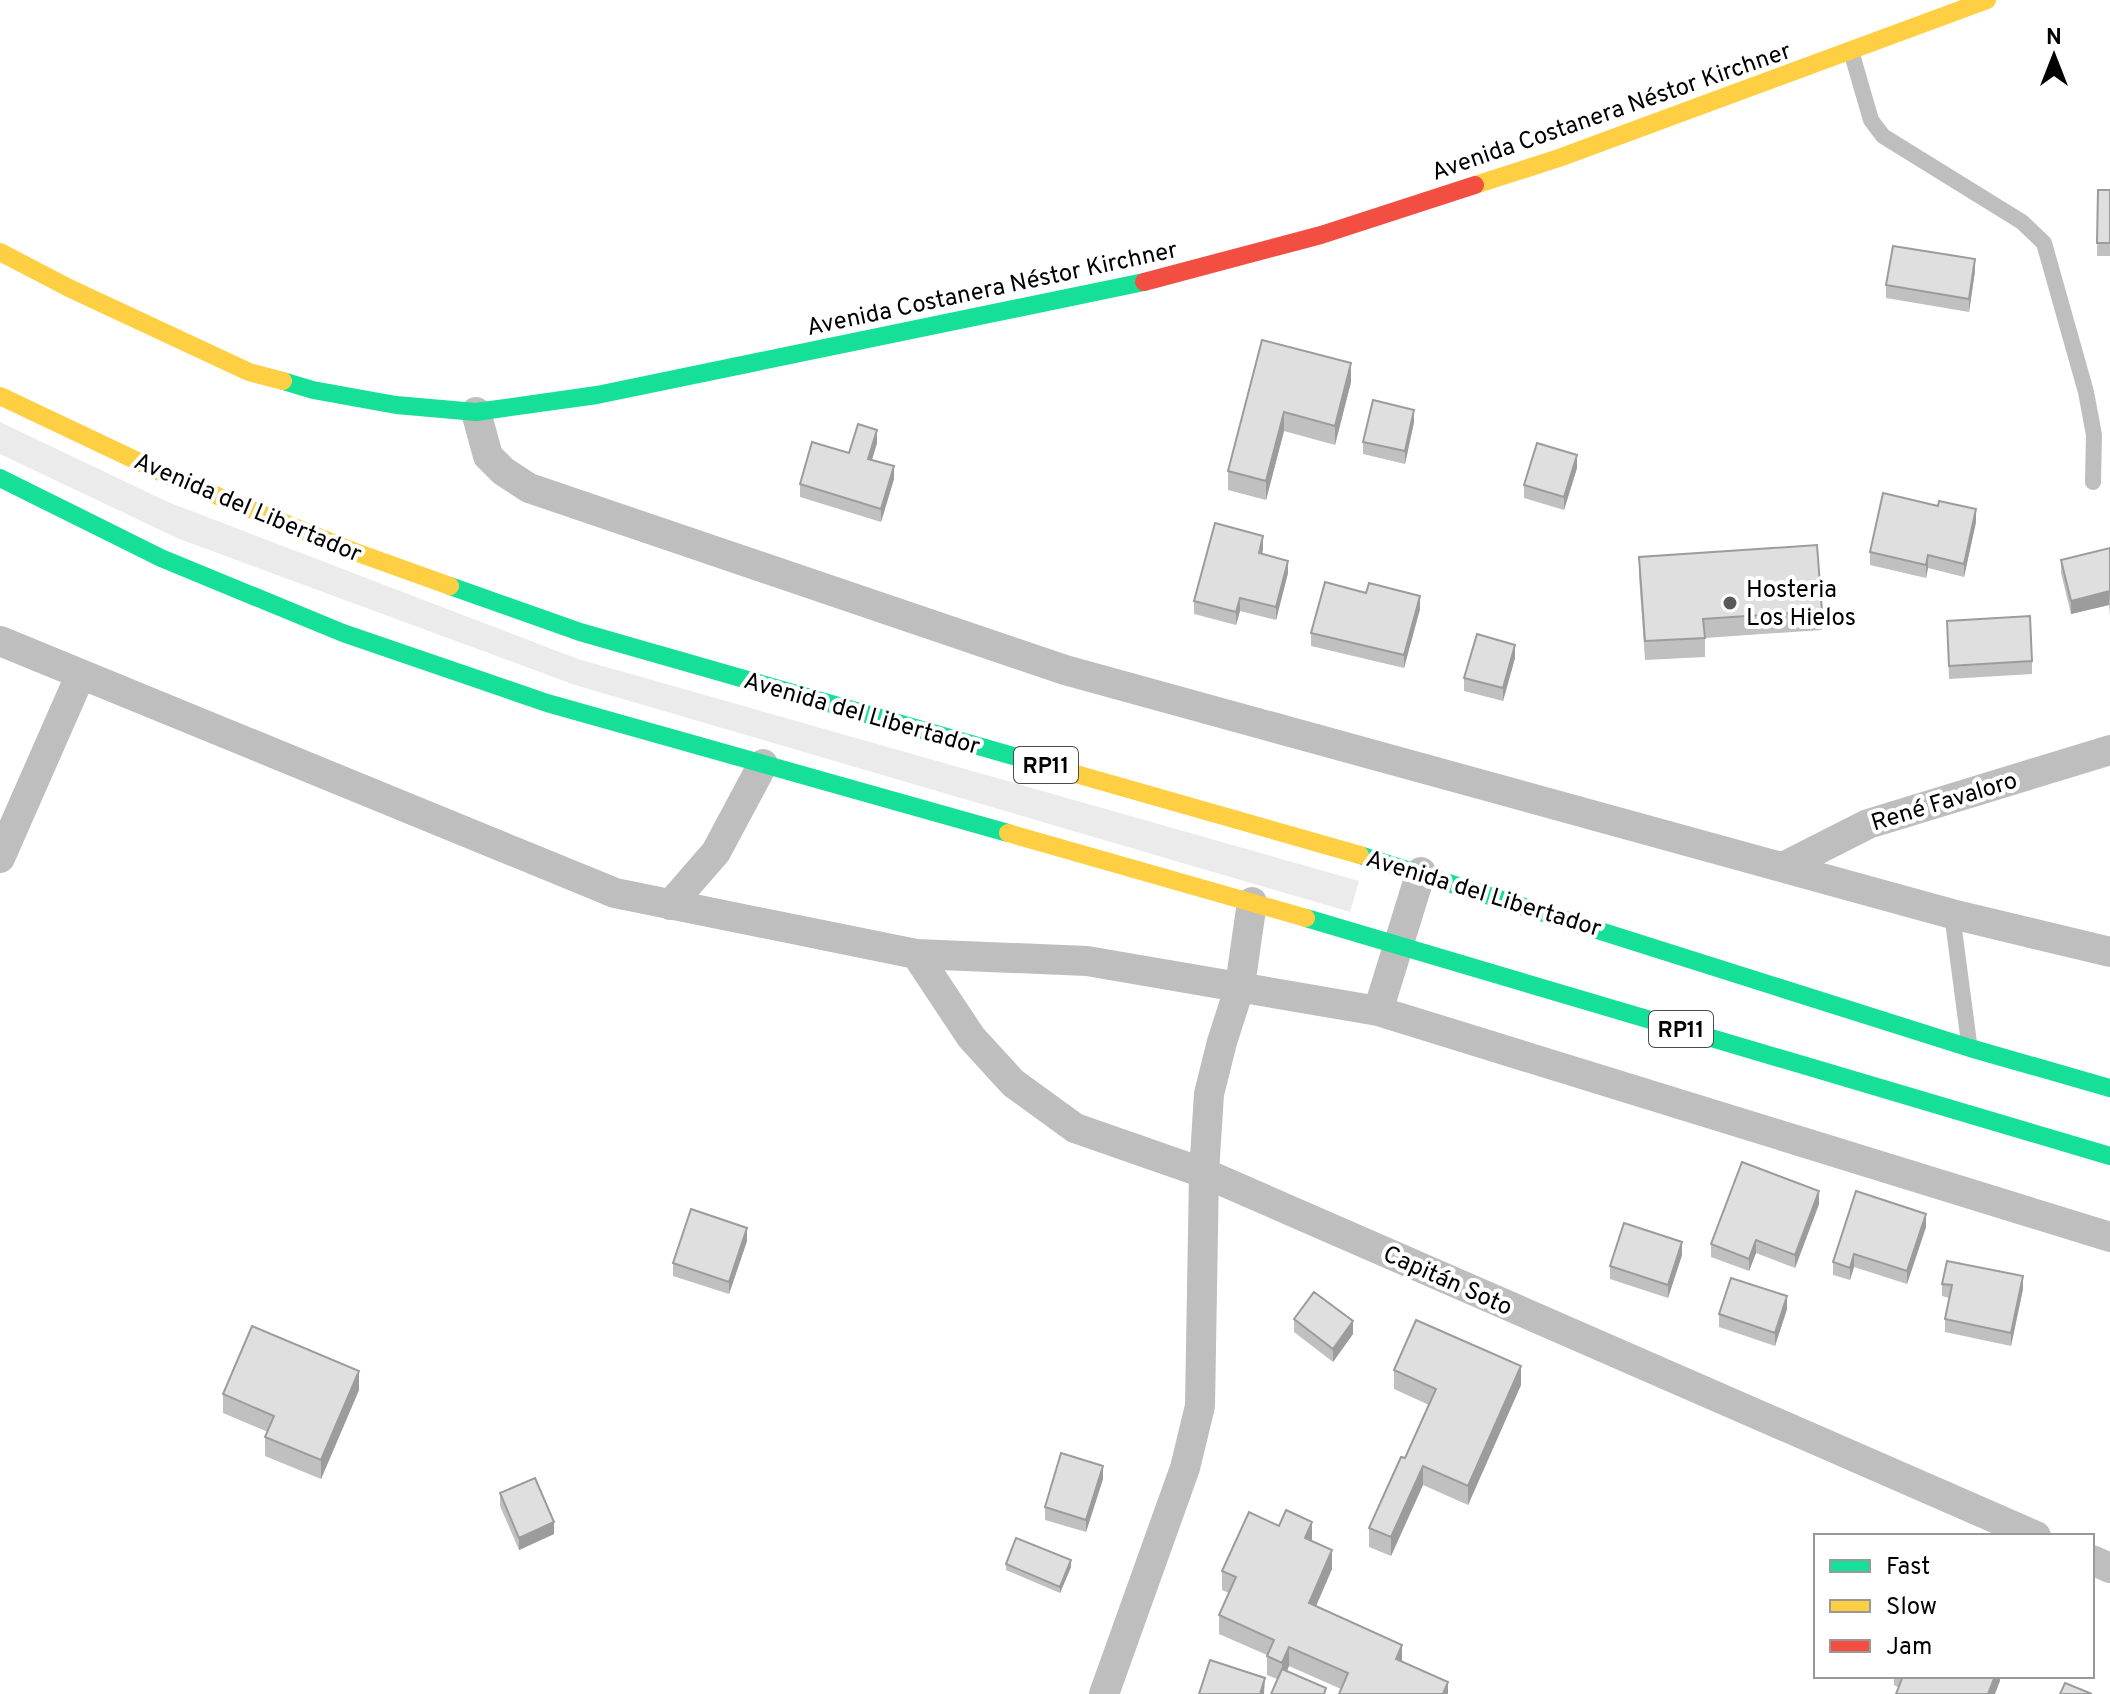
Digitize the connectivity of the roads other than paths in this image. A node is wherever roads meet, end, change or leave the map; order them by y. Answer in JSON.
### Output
{"nodes":[{"id":1,"x":1987,"y":0,"type":"edge"},
{"id":2,"x":1851,"y":51,"type":"junction"},
{"id":3,"x":0,"y":252,"type":"edge"},
{"id":4,"x":0,"y":396,"type":"edge"},
{"id":5,"x":476,"y":412,"type":"junction"},
{"id":6,"x":0,"y":478,"type":"edge"},
{"id":7,"x":2093,"y":482,"type":"dead end"},
{"id":8,"x":0,"y":641,"type":"edge"},
{"id":9,"x":80,"y":676,"type":"junction"},
{"id":10,"x":2110,"y":750,"type":"edge"},
{"id":11,"x":763,"y":764,"type":"junction"},
{"id":12,"x":0,"y":858,"type":"edge"},
{"id":13,"x":1783,"y":867,"type":"junction"},
{"id":14,"x":1421,"y":872,"type":"junction"},
{"id":15,"x":1252,"y":902,"type":"junction"},
{"id":16,"x":670,"y":905,"type":"junction"},
{"id":17,"x":1952,"y":914,"type":"junction"},
{"id":18,"x":1400,"y":945,"type":"junction"},
{"id":19,"x":2110,"y":952,"type":"edge"},
{"id":20,"x":916,"y":954,"type":"junction"},
{"id":21,"x":1240,"y":986,"type":"junction"},
{"id":22,"x":1378,"y":1011,"type":"junction"},
{"id":23,"x":1970,"y":1048,"type":"junction"},
{"id":24,"x":2110,"y":1088,"type":"edge"},
{"id":25,"x":2110,"y":1156,"type":"edge"},
{"id":26,"x":1204,"y":1173,"type":"junction"},
{"id":27,"x":2110,"y":1237,"type":"edge"},
{"id":28,"x":2031,"y":1534,"type":"edge"},
{"id":29,"x":1104,"y":1694,"type":"edge"}],
"edges":[{"from":1,"to":2,"type":"main road","name":"Avenida Costanera Néstor Kirchner"},
{"from":2,"to":5,"type":"main road","name":"Avenida Costanera Néstor Kirchner"},
{"from":2,"to":7,"type":"lane"},
{"from":3,"to":5,"type":"main road","name":"Avenida Costanera Néstor Kirchner"},
{"from":4,"to":14,"type":"main road","name":"Avenida del Libertador","number":"RP11"},
{"from":5,"to":13,"type":"street"},
{"from":6,"to":11,"type":"main road","number":"RP11"},
{"from":8,"to":9,"type":"street"},
{"from":9,"to":12,"type":"street"},
{"from":9,"to":16,"type":"street"},
{"from":10,"to":13,"type":"street","name":"René Favaloro"},
{"from":11,"to":15,"type":"main road","number":"RP11"},
{"from":11,"to":16,"type":"street"},
{"from":13,"to":17,"type":"street"},
{"from":14,"to":18,"type":"street"},
{"from":14,"to":23,"type":"main road","name":"Avenida del Libertador","number":"RP11"},
{"from":15,"to":18,"type":"main road","number":"RP11"},
{"from":15,"to":21,"type":"street"},
{"from":16,"to":20,"type":"street"},
{"from":17,"to":19,"type":"street"},
{"from":17,"to":23,"type":"lane"},
{"from":18,"to":22,"type":"street"},
{"from":18,"to":25,"type":"main road","number":"RP11"},
{"from":20,"to":21,"type":"street"},
{"from":20,"to":26,"type":"street","name":"Capitán Soto"},
{"from":21,"to":22,"type":"street"},
{"from":21,"to":26,"type":"street"},
{"from":22,"to":27,"type":"street"},
{"from":23,"to":24,"type":"main road","name":"Avenida del Libertador","number":"RP11"},
{"from":26,"to":28,"type":"street","name":"Capitán Soto"},
{"from":26,"to":29,"type":"street"}]}
